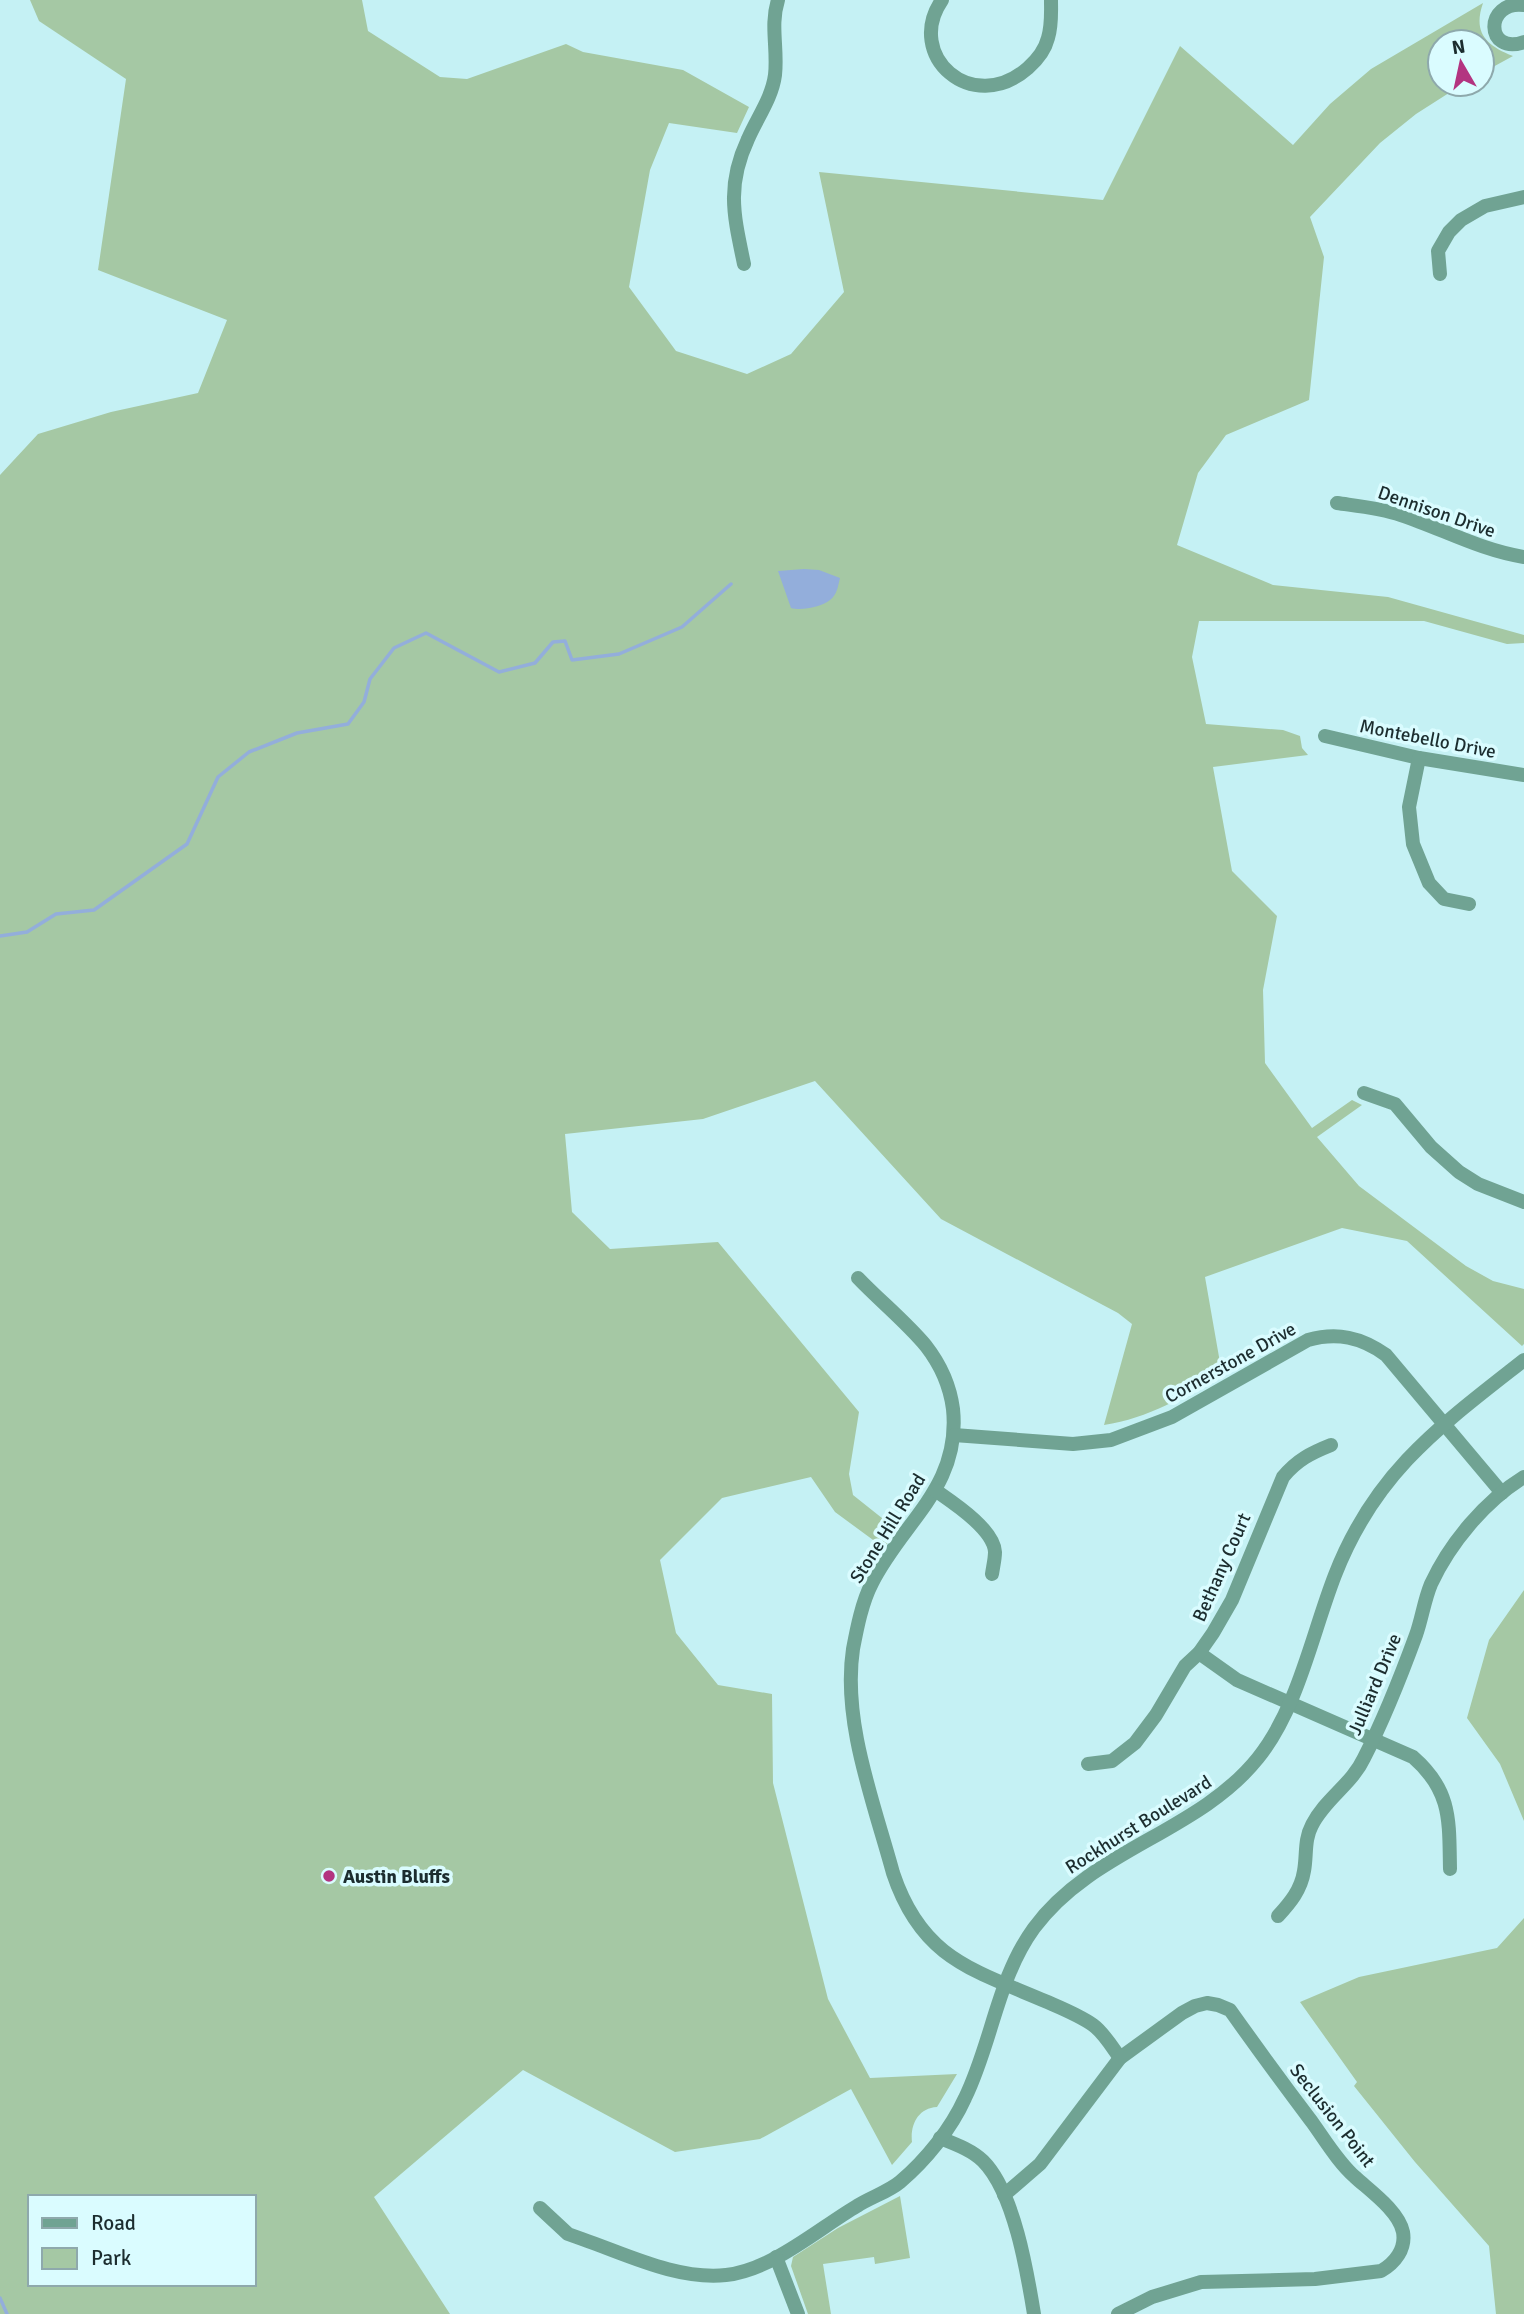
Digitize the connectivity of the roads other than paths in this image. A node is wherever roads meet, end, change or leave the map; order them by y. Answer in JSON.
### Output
{"nodes":[{"id":1,"x":778,"y":0,"type":"edge"},
{"id":2,"x":1051,"y":0,"type":"edge"},
{"id":3,"x":1492,"y":0,"type":"edge"},
{"id":4,"x":940,"y":1,"type":"edge"},
{"id":5,"x":1521,"y":3,"type":"edge"},
{"id":6,"x":1495,"y":17,"type":"junction"},
{"id":7,"x":1521,"y":47,"type":"edge"},
{"id":8,"x":1524,"y":197,"type":"edge"},
{"id":9,"x":744,"y":264,"type":"dead end"},
{"id":10,"x":1440,"y":274,"type":"dead end"},
{"id":11,"x":1336,"y":503,"type":"dead end"},
{"id":12,"x":1524,"y":557,"type":"edge"},
{"id":13,"x":1325,"y":736,"type":"dead end"},
{"id":14,"x":1419,"y":758,"type":"junction"},
{"id":15,"x":1524,"y":775,"type":"edge"},
{"id":16,"x":1469,"y":904,"type":"dead end"},
{"id":17,"x":1364,"y":1093,"type":"dead end"},
{"id":18,"x":1524,"y":1202,"type":"edge"},
{"id":19,"x":858,"y":1278,"type":"dead end"},
{"id":20,"x":1524,"y":1360,"type":"edge"},
{"id":21,"x":1443,"y":1423,"type":"junction"},
{"id":22,"x":954,"y":1435,"type":"junction"},
{"id":23,"x":1331,"y":1445,"type":"dead end"},
{"id":24,"x":1524,"y":1476,"type":"edge"},
{"id":25,"x":935,"y":1490,"type":"junction"},
{"id":26,"x":1502,"y":1493,"type":"junction"},
{"id":27,"x":992,"y":1574,"type":"dead end"},
{"id":28,"x":1199,"y":1653,"type":"junction"},
{"id":29,"x":1289,"y":1703,"type":"junction"},
{"id":30,"x":1373,"y":1738,"type":"junction"},
{"id":31,"x":1088,"y":1764,"type":"dead end"},
{"id":32,"x":1450,"y":1868,"type":"dead end"},
{"id":33,"x":1278,"y":1916,"type":"dead end"},
{"id":34,"x":1005,"y":1984,"type":"junction"},
{"id":35,"x":1120,"y":2058,"type":"junction"},
{"id":36,"x":940,"y":2138,"type":"junction"},
{"id":37,"x":1004,"y":2195,"type":"junction"},
{"id":38,"x":540,"y":2208,"type":"dead end"},
{"id":39,"x":776,"y":2256,"type":"junction"},
{"id":40,"x":798,"y":2314,"type":"edge"},
{"id":41,"x":1034,"y":2314,"type":"edge"},
{"id":42,"x":1118,"y":2314,"type":"edge"}],
"edges":[{"from":1,"to":9,"type":"street"},
{"from":2,"to":4,"type":"street"},
{"from":3,"to":6,"type":"street"},
{"from":5,"to":6,"type":"street"},
{"from":6,"to":7,"type":"street"},
{"from":8,"to":10,"type":"street"},
{"from":11,"to":12,"type":"street","name":"Dennison Drive"},
{"from":13,"to":14,"type":"street","name":"Montebello Drive"},
{"from":14,"to":15,"type":"street","name":"Montebello Drive"},
{"from":14,"to":16,"type":"street"},
{"from":17,"to":18,"type":"street"},
{"from":19,"to":22,"type":"street","name":"Stone Hill Road"},
{"from":20,"to":21,"type":"street","name":"Rockhurst Boulevard"},
{"from":21,"to":22,"type":"street","name":"Cornerstone Drive"},
{"from":21,"to":26,"type":"street","name":"Cornerstone Drive"},
{"from":21,"to":29,"type":"street","name":"Rockhurst Boulevard"},
{"from":22,"to":25,"type":"street","name":"Stone Hill Road"},
{"from":23,"to":28,"type":"street","name":"Bethany Court"},
{"from":24,"to":26,"type":"street","name":"Julliard Drive"},
{"from":25,"to":27,"type":"street"},
{"from":25,"to":34,"type":"street","name":"Stone Hill Road"},
{"from":26,"to":30,"type":"street","name":"Julliard Drive"},
{"from":28,"to":29,"type":"street"},
{"from":28,"to":31,"type":"street","name":"Bethany Court"},
{"from":29,"to":30,"type":"street"},
{"from":29,"to":34,"type":"street","name":"Rockhurst Boulevard"},
{"from":30,"to":32,"type":"street"},
{"from":30,"to":33,"type":"street","name":"Julliard Drive"},
{"from":34,"to":35,"type":"street","name":"Stone Hill Road"},
{"from":34,"to":36,"type":"street","name":"Rockhurst Boulevard"},
{"from":35,"to":37,"type":"street","name":"Seclusion Point"},
{"from":35,"to":42,"type":"street","name":"Seclusion Point"},
{"from":36,"to":37,"type":"street"},
{"from":36,"to":39,"type":"street","name":"Rockhurst Boulevard"},
{"from":37,"to":41,"type":"street"},
{"from":38,"to":39,"type":"street","name":"Rockhurst Boulevard"},
{"from":39,"to":40,"type":"street"}]}
